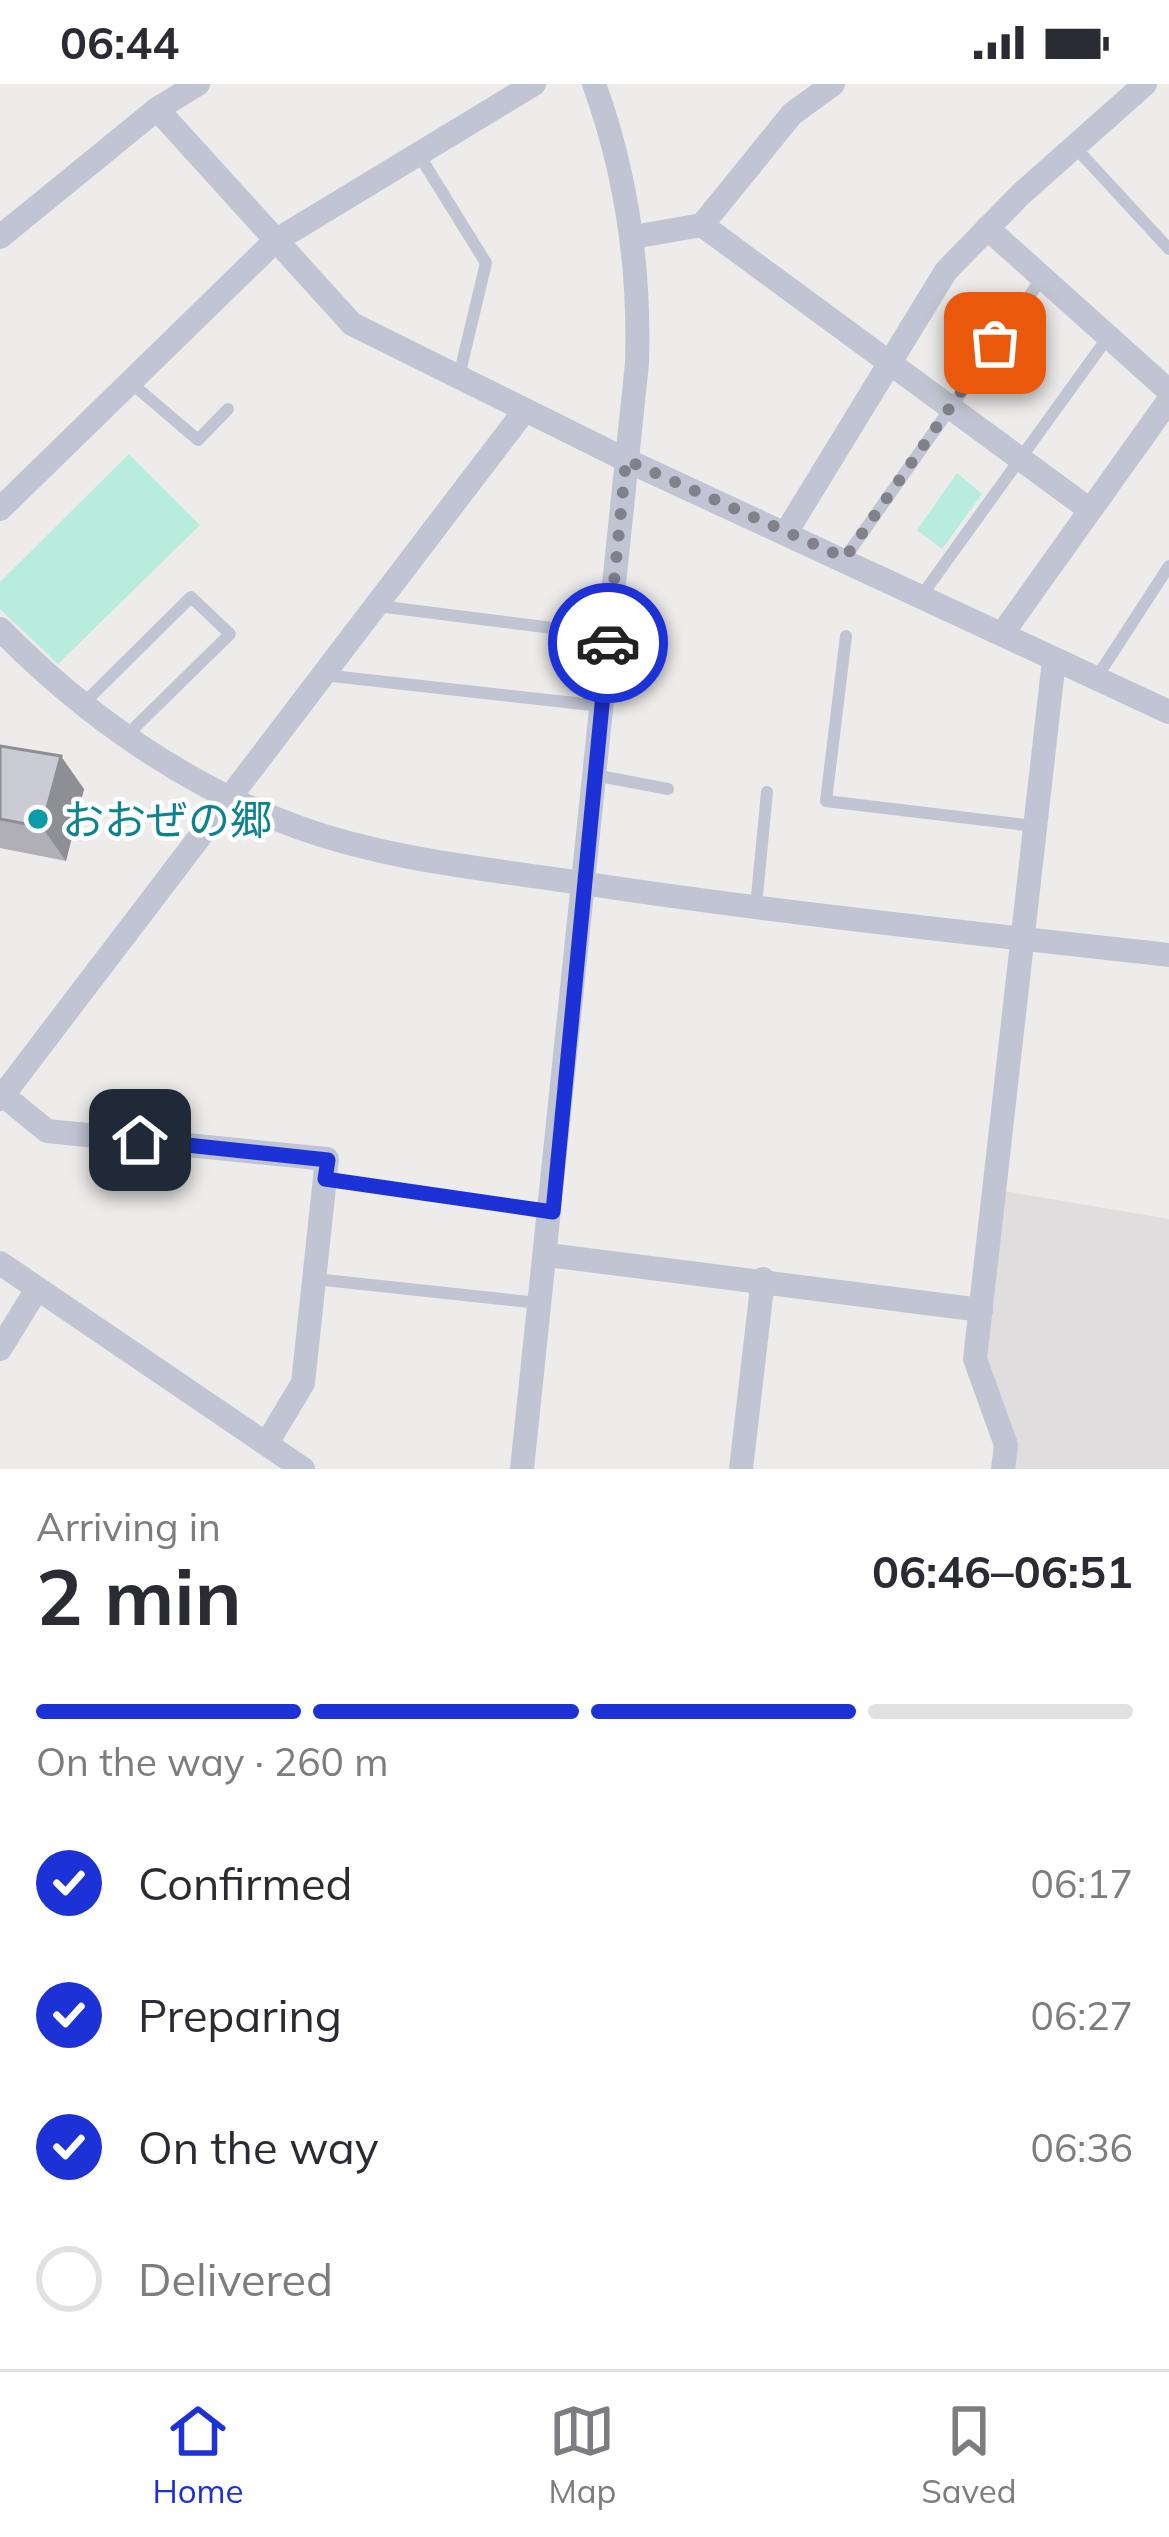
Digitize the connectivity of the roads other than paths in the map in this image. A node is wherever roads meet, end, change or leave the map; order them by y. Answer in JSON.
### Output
{"nodes":[{"id":1,"x":198,"y":84,"type":"edge"},
{"id":2,"x":534,"y":84,"type":"edge"},
{"id":3,"x":594,"y":84,"type":"edge"},
{"id":4,"x":833,"y":84,"type":"edge"},
{"id":5,"x":1145,"y":84,"type":"edge"},
{"id":6,"x":806,"y":92,"type":"edge"},
{"id":7,"x":157,"y":109,"type":"junction"},
{"id":8,"x":1073,"y":145,"type":"junction"},
{"id":9,"x":419,"y":154,"type":"junction"},
{"id":10,"x":702,"y":225,"type":"junction"},
{"id":11,"x":987,"y":228,"type":"junction"},
{"id":12,"x":0,"y":236,"type":"edge"},
{"id":13,"x":633,"y":236,"type":"junction"},
{"id":14,"x":275,"y":241,"type":"junction"},
{"id":15,"x":1169,"y":249,"type":"edge"},
{"id":16,"x":1042,"y":278,"type":"junction"},
{"id":17,"x":1108,"y":337,"type":"junction"},
{"id":18,"x":888,"y":364,"type":"junction"},
{"id":19,"x":459,"y":376,"type":"junction"},
{"id":20,"x":130,"y":382,"type":"junction"},
{"id":21,"x":1169,"y":396,"type":"edge"},
{"id":22,"x":950,"y":407,"type":"junction"},
{"id":23,"x":228,"y":410,"type":"dead end"},
{"id":24,"x":525,"y":410,"type":"junction"},
{"id":25,"x":1018,"y":459,"type":"junction"},
{"id":26,"x":626,"y":460,"type":"junction"},
{"id":27,"x":0,"y":509,"type":"edge"},
{"id":28,"x":1090,"y":510,"type":"junction"},
{"id":29,"x":787,"y":531,"type":"junction"},
{"id":30,"x":845,"y":558,"type":"junction"},
{"id":31,"x":1169,"y":566,"type":"edge"},
{"id":32,"x":922,"y":595,"type":"junction"},
{"id":33,"x":374,"y":606,"type":"junction"},
{"id":34,"x":0,"y":629,"type":"edge"},
{"id":35,"x":1002,"y":634,"type":"junction"},
{"id":36,"x":609,"y":635,"type":"junction"},
{"id":37,"x":846,"y":636,"type":"dead end"},
{"id":38,"x":1054,"y":660,"type":"junction"},
{"id":39,"x":322,"y":674,"type":"junction"},
{"id":40,"x":1096,"y":678,"type":"junction"},
{"id":41,"x":83,"y":704,"type":"junction"},
{"id":42,"x":602,"y":706,"type":"junction"},
{"id":43,"x":1169,"y":712,"type":"edge"},
{"id":44,"x":126,"y":736,"type":"junction"},
{"id":45,"x":594,"y":775,"type":"junction"},
{"id":46,"x":668,"y":789,"type":"dead end"},
{"id":47,"x":767,"y":792,"type":"dead end"},
{"id":48,"x":227,"y":796,"type":"junction"},
{"id":49,"x":1034,"y":826,"type":"junction"},
{"id":50,"x":583,"y":884,"type":"junction"},
{"id":51,"x":756,"y":908,"type":"junction"},
{"id":52,"x":1022,"y":938,"type":"junction"},
{"id":53,"x":1169,"y":955,"type":"edge"},
{"id":54,"x":2,"y":1097,"type":"edge"},
{"id":55,"x":325,"y":1179,"type":"junction"},
{"id":56,"x":553,"y":1212,"type":"junction"},
{"id":57,"x":548,"y":1255,"type":"junction"},
{"id":58,"x":0,"y":1263,"type":"edge"},
{"id":59,"x":314,"y":1279,"type":"junction"},
{"id":60,"x":763,"y":1279,"type":"junction"},
{"id":61,"x":37,"y":1289,"type":"junction"},
{"id":62,"x":540,"y":1303,"type":"junction"},
{"id":63,"x":980,"y":1310,"type":"junction"},
{"id":64,"x":0,"y":1349,"type":"edge"},
{"id":65,"x":266,"y":1443,"type":"junction"},
{"id":66,"x":303,"y":1469,"type":"edge"},
{"id":67,"x":522,"y":1469,"type":"edge"},
{"id":68,"x":741,"y":1469,"type":"edge"},
{"id":69,"x":1003,"y":1469,"type":"edge"}],
"edges":[{"from":1,"to":7,"type":"street"},
{"from":2,"to":9,"type":"street"},
{"from":3,"to":13,"type":"street"},
{"from":4,"to":6,"type":"street"},
{"from":5,"to":8,"type":"street"},
{"from":6,"to":10,"type":"street"},
{"from":7,"to":12,"type":"street"},
{"from":7,"to":14,"type":"street"},
{"from":8,"to":11,"type":"street"},
{"from":8,"to":15,"type":"lane"},
{"from":9,"to":14,"type":"street"},
{"from":9,"to":19,"type":"lane"},
{"from":10,"to":13,"type":"street"},
{"from":10,"to":18,"type":"street"},
{"from":11,"to":16,"type":"street"},
{"from":11,"to":18,"type":"street"},
{"from":13,"to":26,"type":"street"},
{"from":14,"to":19,"type":"street"},
{"from":14,"to":20,"type":"street"},
{"from":16,"to":17,"type":"street"},
{"from":16,"to":22,"type":"lane"},
{"from":17,"to":21,"type":"street"},
{"from":17,"to":25,"type":"lane"},
{"from":18,"to":22,"type":"street"},
{"from":18,"to":29,"type":"street"},
{"from":19,"to":24,"type":"street"},
{"from":20,"to":23,"type":"lane"},
{"from":20,"to":27,"type":"street"},
{"from":21,"to":28,"type":"street"},
{"from":22,"to":25,"type":"street"},
{"from":22,"to":30,"type":"lane"},
{"from":24,"to":26,"type":"street"},
{"from":24,"to":33,"type":"street"},
{"from":25,"to":28,"type":"street"},
{"from":25,"to":32,"type":"lane"},
{"from":26,"to":29,"type":"street"},
{"from":26,"to":36,"type":"street"},
{"from":28,"to":35,"type":"street"},
{"from":29,"to":30,"type":"street"},
{"from":30,"to":32,"type":"street"},
{"from":31,"to":40,"type":"lane"},
{"from":32,"to":35,"type":"street"},
{"from":33,"to":36,"type":"lane"},
{"from":33,"to":39,"type":"street"},
{"from":34,"to":41,"type":"street"},
{"from":35,"to":38,"type":"street"},
{"from":36,"to":42,"type":"street"},
{"from":37,"to":49,"type":"lane"},
{"from":38,"to":40,"type":"street"},
{"from":38,"to":49,"type":"street"},
{"from":39,"to":42,"type":"lane"},
{"from":39,"to":48,"type":"street"},
{"from":40,"to":43,"type":"street"},
{"from":41,"to":44,"type":"street"},
{"from":41,"to":44,"type":"lane"},
{"from":42,"to":45,"type":"street"},
{"from":44,"to":48,"type":"street"},
{"from":45,"to":46,"type":"lane"},
{"from":45,"to":50,"type":"street"},
{"from":47,"to":51,"type":"lane"},
{"from":48,"to":50,"type":"street"},
{"from":48,"to":54,"type":"street"},
{"from":49,"to":52,"type":"street"},
{"from":50,"to":51,"type":"street"},
{"from":50,"to":56,"type":"street"},
{"from":51,"to":52,"type":"street"},
{"from":52,"to":53,"type":"street"},
{"from":52,"to":63,"type":"street"},
{"from":54,"to":55,"type":"street"},
{"from":55,"to":56,"type":"lane"},
{"from":55,"to":59,"type":"street"},
{"from":56,"to":57,"type":"street"},
{"from":57,"to":60,"type":"street"},
{"from":57,"to":62,"type":"street"},
{"from":58,"to":61,"type":"street"},
{"from":59,"to":62,"type":"lane"},
{"from":59,"to":65,"type":"street"},
{"from":60,"to":63,"type":"street"},
{"from":60,"to":68,"type":"street"},
{"from":61,"to":64,"type":"street"},
{"from":61,"to":65,"type":"street"},
{"from":62,"to":67,"type":"street"},
{"from":63,"to":69,"type":"street"},
{"from":65,"to":66,"type":"street"}]}
